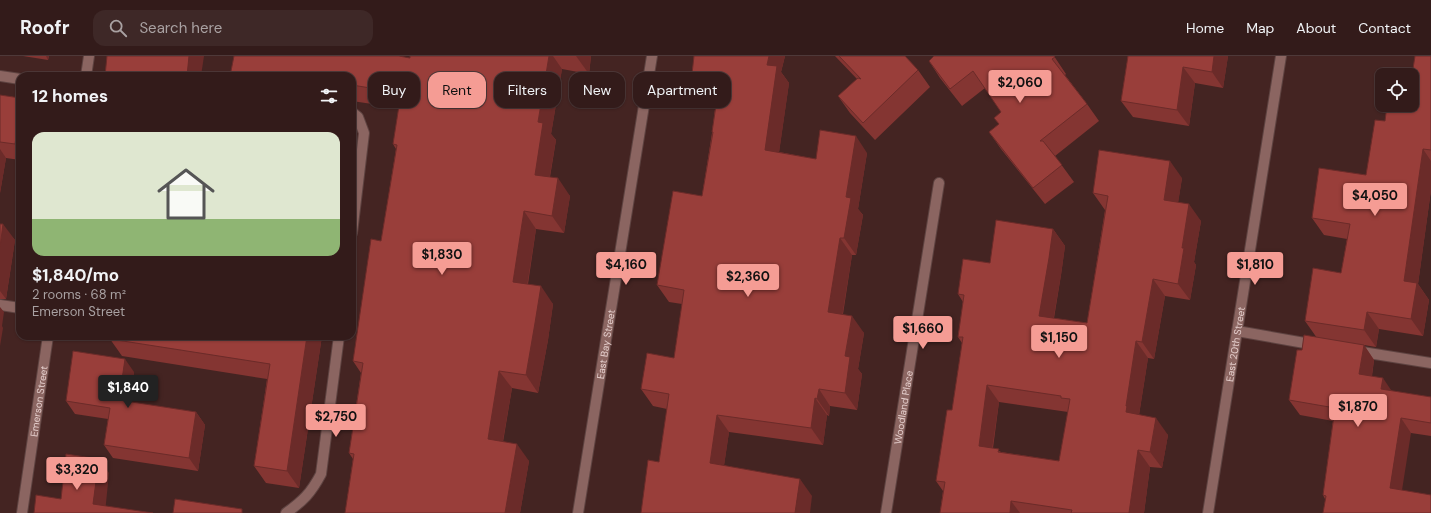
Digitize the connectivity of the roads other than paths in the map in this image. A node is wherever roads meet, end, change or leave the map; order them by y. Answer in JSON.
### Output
{"nodes":[{"id":1,"x":90,"y":56,"type":"edge"},
{"id":2,"x":652,"y":56,"type":"edge"},
{"id":3,"x":1281,"y":56,"type":"edge"},
{"id":4,"x":87,"y":72,"type":"edge"},
{"id":5,"x":0,"y":76,"type":"edge"},
{"id":6,"x":16,"y":78,"type":"edge"},
{"id":7,"x":356,"y":115,"type":"edge"},
{"id":8,"x":939,"y":183,"type":"dead end"},
{"id":9,"x":356,"y":200,"type":"edge"},
{"id":10,"x":0,"y":305,"type":"edge"},
{"id":11,"x":16,"y":307,"type":"edge"},
{"id":12,"x":1237,"y":331,"type":"junction"},
{"id":13,"x":47,"y":340,"type":"edge"},
{"id":14,"x":338,"y":340,"type":"edge"},
{"id":15,"x":1322,"y":346,"type":"edge"},
{"id":16,"x":1346,"y":350,"type":"edge"},
{"id":17,"x":1431,"y":363,"type":"edge"},
{"id":18,"x":22,"y":513,"type":"edge"},
{"id":19,"x":286,"y":513,"type":"edge"},
{"id":20,"x":578,"y":513,"type":"edge"},
{"id":21,"x":886,"y":513,"type":"edge"},
{"id":22,"x":1208,"y":513,"type":"edge"}],
"edges":[{"from":1,"to":4,"type":"street"},
{"from":2,"to":20,"type":"street","name":"East Bay Street"},
{"from":3,"to":12,"type":"street","name":"East 20th Street"},
{"from":5,"to":6,"type":"street"},
{"from":7,"to":9,"type":"street"},
{"from":8,"to":21,"type":"street","name":"Woodland Place"},
{"from":10,"to":11,"type":"street"},
{"from":12,"to":15,"type":"street"},
{"from":12,"to":22,"type":"street","name":"East 20th Street"},
{"from":13,"to":18,"type":"street","name":"Emerson Street"},
{"from":14,"to":19,"type":"street"},
{"from":16,"to":17,"type":"street"}]}
